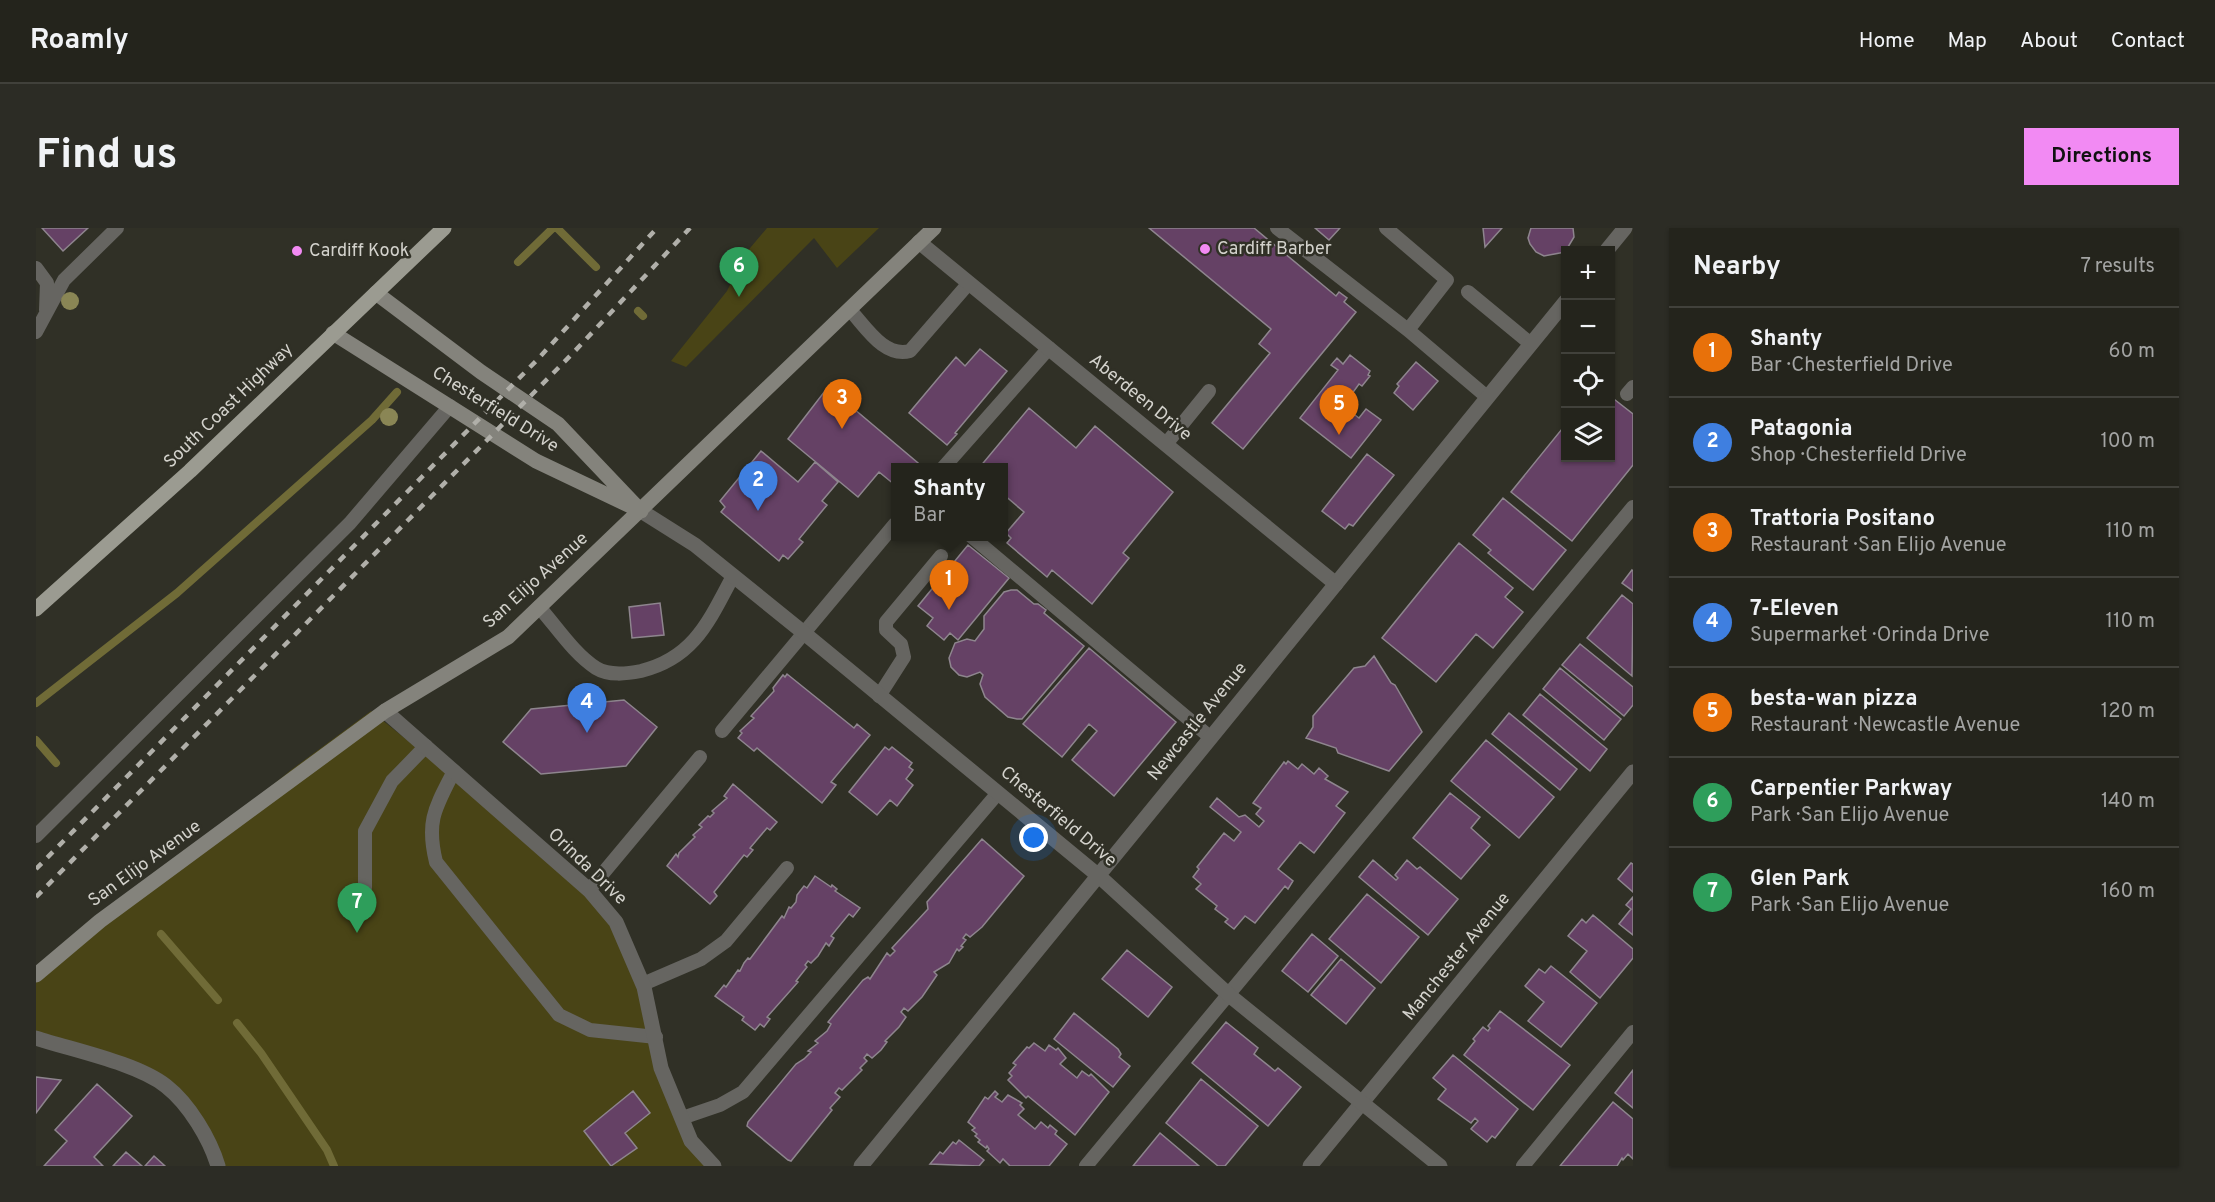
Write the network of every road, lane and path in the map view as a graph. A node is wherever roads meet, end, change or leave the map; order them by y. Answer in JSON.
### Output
{"nodes":[{"id":1,"x":117,"y":228,"type":"edge"},
{"id":2,"x":444,"y":228,"type":"edge"},
{"id":3,"x":934,"y":228,"type":"edge"},
{"id":4,"x":1277,"y":228,"type":"edge"},
{"id":5,"x":1386,"y":228,"type":"edge"},
{"id":6,"x":1625,"y":228,"type":"edge"},
{"id":7,"x":919,"y":242,"type":"junction"},
{"id":8,"x":1610,"y":246,"type":"edge"},
{"id":9,"x":36,"y":268,"type":"edge"},
{"id":10,"x":969,"y":283,"type":"junction"},
{"id":11,"x":1468,"y":292,"type":"dead end"},
{"id":12,"x":376,"y":293,"type":"junction"},
{"id":13,"x":1561,"y":307,"type":"edge"},
{"id":14,"x":850,"y":310,"type":"junction"},
{"id":15,"x":46,"y":313,"type":"junction"},
{"id":16,"x":1408,"y":330,"type":"junction"},
{"id":17,"x":36,"y":332,"type":"edge"},
{"id":18,"x":333,"y":333,"type":"junction"},
{"id":19,"x":1531,"y":344,"type":"junction"},
{"id":20,"x":1049,"y":348,"type":"junction"},
{"id":21,"x":1209,"y":391,"type":"dead end"},
{"id":22,"x":1487,"y":397,"type":"junction"},
{"id":23,"x":450,"y":406,"type":"junction"},
{"id":24,"x":1166,"y":444,"type":"junction"},
{"id":25,"x":947,"y":463,"type":"edge"},
{"id":26,"x":1633,"y":507,"type":"edge"},
{"id":27,"x":641,"y":511,"type":"junction"},
{"id":28,"x":891,"y":529,"type":"edge"},
{"id":29,"x":976,"y":541,"type":"edge"},
{"id":30,"x":941,"y":556,"type":"dead end"},
{"id":31,"x":733,"y":576,"type":"junction"},
{"id":32,"x":1336,"y":584,"type":"junction"},
{"id":33,"x":539,"y":607,"type":"junction"},
{"id":34,"x":36,"y":609,"type":"edge"},
{"id":35,"x":804,"y":633,"type":"junction"},
{"id":36,"x":879,"y":696,"type":"junction"},
{"id":37,"x":385,"y":711,"type":"junction"},
{"id":38,"x":722,"y":731,"type":"dead end"},
{"id":39,"x":1210,"y":737,"type":"junction"},
{"id":40,"x":426,"y":746,"type":"junction"},
{"id":41,"x":700,"y":757,"type":"dead end"},
{"id":42,"x":454,"y":771,"type":"junction"},
{"id":43,"x":1633,"y":772,"type":"edge"},
{"id":44,"x":998,"y":793,"type":"junction"},
{"id":45,"x":36,"y":836,"type":"edge"},
{"id":46,"x":787,"y":868,"type":"dead end"},
{"id":47,"x":1100,"y":877,"type":"junction"},
{"id":48,"x":589,"y":890,"type":"junction"},
{"id":49,"x":352,"y":898,"type":"dead end"},
{"id":50,"x":36,"y":975,"type":"edge"},
{"id":51,"x":643,"y":984,"type":"junction"},
{"id":52,"x":1228,"y":995,"type":"junction"},
{"id":53,"x":1633,"y":1032,"type":"edge"},
{"id":54,"x":656,"y":1037,"type":"junction"},
{"id":55,"x":36,"y":1038,"type":"edge"},
{"id":56,"x":1363,"y":1103,"type":"junction"},
{"id":57,"x":682,"y":1118,"type":"junction"},
{"id":58,"x":218,"y":1166,"type":"edge"},
{"id":59,"x":714,"y":1166,"type":"edge"},
{"id":60,"x":861,"y":1166,"type":"edge"},
{"id":61,"x":1086,"y":1166,"type":"edge"},
{"id":62,"x":1310,"y":1166,"type":"edge"},
{"id":63,"x":1440,"y":1166,"type":"edge"},
{"id":64,"x":1523,"y":1166,"type":"edge"}],
"edges":[{"from":1,"to":15,"type":"lane"},
{"from":2,"to":12,"type":"main road","name":"South Coast Highway"},
{"from":3,"to":7,"type":"main road","name":"San Elijo Avenue"},
{"from":4,"to":16,"type":"lane"},
{"from":5,"to":16,"type":"lane"},
{"from":6,"to":8,"type":"street"},
{"from":7,"to":10,"type":"street","name":"Aberdeen Drive"},
{"from":7,"to":14,"type":"main road","name":"San Elijo Avenue"},
{"from":9,"to":15,"type":"lane"},
{"from":10,"to":14,"type":"lane"},
{"from":10,"to":20,"type":"street","name":"Aberdeen Drive"},
{"from":11,"to":19,"type":"lane"},
{"from":12,"to":18,"type":"main road","name":"South Coast Highway"},
{"from":12,"to":27,"type":"main road","name":"Chesterfield Drive"},
{"from":13,"to":19,"type":"street","name":"Newcastle Avenue"},
{"from":14,"to":27,"type":"main road","name":"San Elijo Avenue"},
{"from":15,"to":17,"type":"lane"},
{"from":16,"to":22,"type":"lane"},
{"from":18,"to":23,"type":"main road","name":"Chesterfield Drive"},
{"from":18,"to":34,"type":"main road","name":"South Coast Highway"},
{"from":19,"to":22,"type":"street","name":"Newcastle Avenue"},
{"from":20,"to":24,"type":"street","name":"Aberdeen Drive"},
{"from":20,"to":25,"type":"lane"},
{"from":21,"to":24,"type":"lane"},
{"from":22,"to":32,"type":"street","name":"Newcastle Avenue"},
{"from":23,"to":27,"type":"main road","name":"Chesterfield Drive"},
{"from":23,"to":45,"type":"lane"},
{"from":24,"to":32,"type":"street","name":"Aberdeen Drive"},
{"from":26,"to":52,"type":"lane"},
{"from":27,"to":31,"type":"street","name":"Chesterfield Drive"},
{"from":27,"to":33,"type":"main road","name":"San Elijo Avenue"},
{"from":28,"to":35,"type":"lane"},
{"from":29,"to":39,"type":"lane"},
{"from":30,"to":36,"type":"lane"},
{"from":31,"to":33,"type":"lane"},
{"from":31,"to":35,"type":"street","name":"Chesterfield Drive"},
{"from":32,"to":39,"type":"street","name":"Newcastle Avenue"},
{"from":33,"to":37,"type":"main road","name":"San Elijo Avenue"},
{"from":35,"to":36,"type":"street","name":"Chesterfield Drive"},
{"from":35,"to":38,"type":"lane"},
{"from":36,"to":44,"type":"street","name":"Chesterfield Drive"},
{"from":37,"to":40,"type":"street","name":"Orinda Drive"},
{"from":37,"to":50,"type":"main road","name":"San Elijo Avenue"},
{"from":39,"to":47,"type":"street","name":"Newcastle Avenue"},
{"from":40,"to":42,"type":"street","name":"Orinda Drive"},
{"from":40,"to":49,"type":"lane"},
{"from":41,"to":48,"type":"lane"},
{"from":42,"to":48,"type":"street","name":"Orinda Drive"},
{"from":42,"to":54,"type":"lane"},
{"from":43,"to":56,"type":"street","name":"Manchester Avenue"},
{"from":44,"to":47,"type":"street","name":"Chesterfield Drive"},
{"from":44,"to":57,"type":"lane"},
{"from":46,"to":51,"type":"lane"},
{"from":47,"to":52,"type":"street","name":"Chesterfield Drive"},
{"from":47,"to":60,"type":"street","name":"Newcastle Avenue"},
{"from":48,"to":51,"type":"street","name":"Orinda Drive"},
{"from":51,"to":54,"type":"street","name":"Orinda Drive"},
{"from":52,"to":56,"type":"street","name":"Chesterfield Drive"},
{"from":52,"to":61,"type":"lane"},
{"from":53,"to":64,"type":"lane"},
{"from":54,"to":57,"type":"street","name":"Orinda Drive"},
{"from":55,"to":58,"type":"street"},
{"from":56,"to":62,"type":"street","name":"Manchester Avenue"},
{"from":56,"to":63,"type":"street","name":"Chesterfield Drive"},
{"from":57,"to":59,"type":"street","name":"Orinda Drive"}]}
